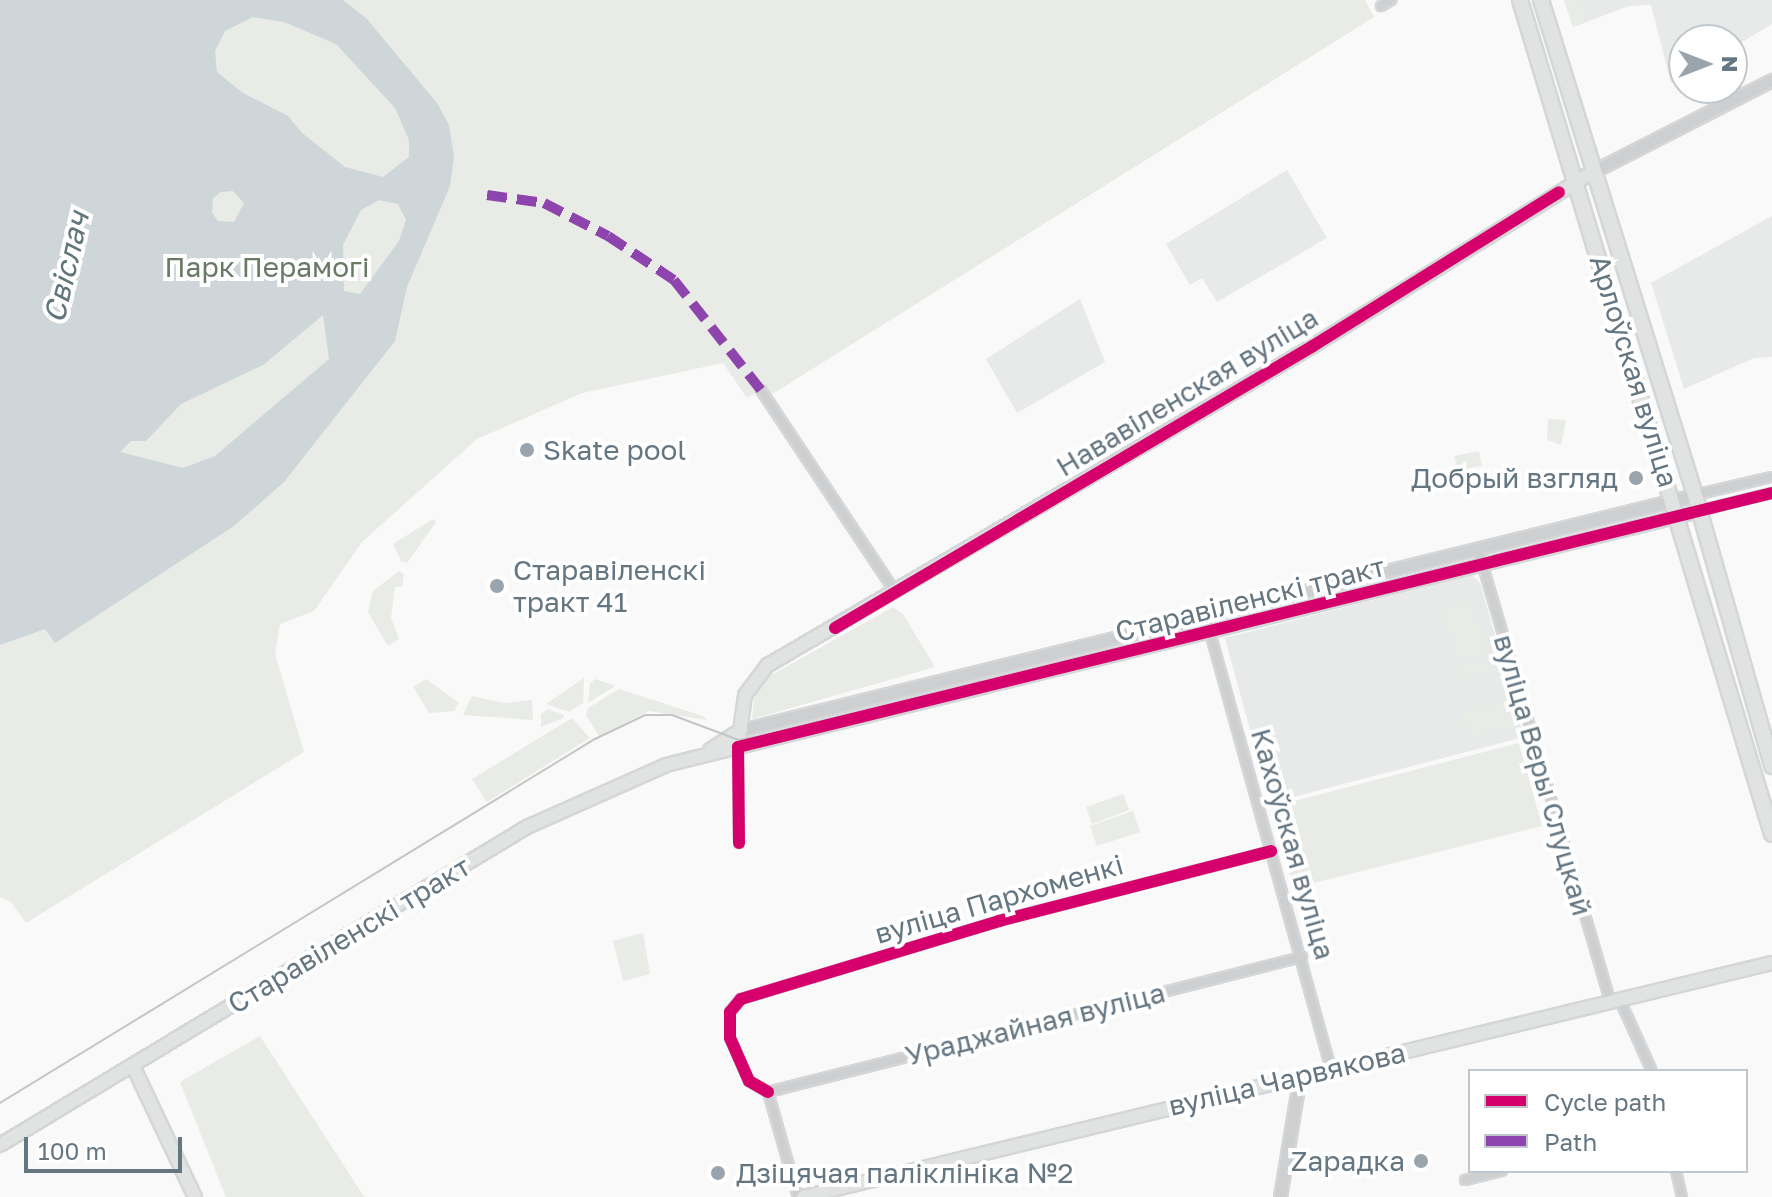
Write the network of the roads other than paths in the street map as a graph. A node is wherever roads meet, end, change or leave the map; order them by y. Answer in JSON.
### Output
{"nodes":[{"id":1,"x":1391,"y":0,"type":"edge"},
{"id":2,"x":1520,"y":0,"type":"edge"},
{"id":3,"x":1541,"y":0,"type":"edge"},
{"id":4,"x":1381,"y":6,"type":"dead end"},
{"id":5,"x":1772,"y":80,"type":"edge"},
{"id":6,"x":1594,"y":171,"type":"junction"},
{"id":7,"x":1577,"y":181,"type":"junction"},
{"id":8,"x":761,"y":390,"type":"dead end"},
{"id":9,"x":1671,"y":421,"type":"junction"},
{"id":10,"x":1651,"y":426,"type":"junction"},
{"id":11,"x":1772,"y":477,"type":"edge"},
{"id":12,"x":1772,"y":493,"type":"edge"},
{"id":13,"x":1695,"y":495,"type":"junction"},
{"id":14,"x":1674,"y":499,"type":"junction"},
{"id":15,"x":1699,"y":511,"type":"junction"},
{"id":16,"x":1679,"y":516,"type":"junction"},
{"id":17,"x":1478,"y":549,"type":"junction"},
{"id":18,"x":1482,"y":565,"type":"junction"},
{"id":19,"x":896,"y":593,"type":"junction"},
{"id":20,"x":1206,"y":618,"type":"junction"},
{"id":21,"x":1208,"y":634,"type":"junction"},
{"id":22,"x":741,"y":730,"type":"junction"},
{"id":23,"x":738,"y":747,"type":"junction"},
{"id":24,"x":710,"y":750,"type":"junction"},
{"id":25,"x":1772,"y":766,"type":"edge"},
{"id":26,"x":1772,"y":834,"type":"edge"},
{"id":27,"x":739,"y":843,"type":"dead end"},
{"id":28,"x":1271,"y":851,"type":"junction"},
{"id":29,"x":1302,"y":957,"type":"junction"},
{"id":30,"x":1772,"y":963,"type":"edge"},
{"id":31,"x":1614,"y":999,"type":"junction"},
{"id":32,"x":133,"y":1066,"type":"junction"},
{"id":33,"x":1331,"y":1068,"type":"junction"},
{"id":34,"x":1651,"y":1069,"type":"edge"},
{"id":35,"x":1300,"y":1075,"type":"junction"},
{"id":36,"x":768,"y":1092,"type":"junction"},
{"id":37,"x":0,"y":1145,"type":"edge"},
{"id":38,"x":1494,"y":1173,"type":"edge"},
{"id":39,"x":1676,"y":1173,"type":"edge"},
{"id":40,"x":1465,"y":1180,"type":"dead end"},
{"id":41,"x":195,"y":1197,"type":"edge"},
{"id":42,"x":801,"y":1197,"type":"edge"},
{"id":43,"x":1280,"y":1197,"type":"edge"},
{"id":44,"x":1682,"y":1197,"type":"edge"}],
"edges":[{"from":1,"to":4,"type":"street"},
{"from":2,"to":7,"type":"main road","name":"Арлоўская вуліца"},
{"from":3,"to":6,"type":"main road","name":"Арлоўская вуліца"},
{"from":5,"to":6,"type":"street","name":"Нававіленская вуліца"},
{"from":6,"to":7,"type":"main road","name":"Нававіленская вуліца"},
{"from":6,"to":9,"type":"main road","name":"Арлоўская вуліца"},
{"from":7,"to":10,"type":"main road","name":"Арлоўская вуліца"},
{"from":7,"to":19,"type":"main road","name":"Нававіленская вуліца"},
{"from":8,"to":19,"type":"street"},
{"from":9,"to":10,"type":"main road"},
{"from":9,"to":13,"type":"main road","name":"Арлоўская вуліца"},
{"from":10,"to":14,"type":"main road","name":"Арлоўская вуліца"},
{"from":11,"to":13,"type":"street","name":"Старавіленскі тракт"},
{"from":12,"to":15,"type":"street","name":"Старавіленскі тракт"},
{"from":13,"to":14,"type":"street","name":"Старавіленскі тракт"},
{"from":13,"to":15,"type":"main road","name":"Арлоўская вуліца"},
{"from":14,"to":16,"type":"main road","name":"Арлоўская вуліца"},
{"from":14,"to":17,"type":"street","name":"Старавіленскі тракт"},
{"from":15,"to":16,"type":"street","name":"Старавіленскі тракт"},
{"from":15,"to":25,"type":"main road","name":"Арлоўская вуліца"},
{"from":16,"to":18,"type":"street","name":"Старавіленскі тракт"},
{"from":16,"to":26,"type":"main road","name":"Арлоўская вуліца"},
{"from":17,"to":18,"type":"street","name":"вуліца Веры Слуцкай"},
{"from":17,"to":20,"type":"street","name":"Старавіленскі тракт"},
{"from":18,"to":21,"type":"street","name":"Старавіленскі тракт"},
{"from":18,"to":31,"type":"street","name":"вуліца Веры Слуцкай"},
{"from":19,"to":22,"type":"main road","name":"Нававіленская вуліца"},
{"from":20,"to":21,"type":"street","name":"Кахоўская вуліца"},
{"from":20,"to":22,"type":"street","name":"Старавіленскі тракт"},
{"from":21,"to":23,"type":"street","name":"Старавіленскі тракт"},
{"from":21,"to":28,"type":"street","name":"Кахоўская вуліца"},
{"from":22,"to":23,"type":"main road","name":"Нававіленская вуліца"},
{"from":22,"to":24,"type":"main road","name":"Старавіленскі тракт"},
{"from":23,"to":24,"type":"main road","name":"Старавіленскі тракт"},
{"from":23,"to":27,"type":"street"},
{"from":24,"to":32,"type":"main road","name":"Старавіленскі тракт"},
{"from":28,"to":29,"type":"street","name":"Кахоўская вуліца"},
{"from":28,"to":36,"type":"street","name":"вуліца Пархоменкі"},
{"from":29,"to":33,"type":"street","name":"Кахоўская вуліца"},
{"from":29,"to":36,"type":"street","name":"Ураджайная вуліца"},
{"from":30,"to":31,"type":"main road","name":"вуліца Чарвякова"},
{"from":31,"to":33,"type":"main road","name":"вуліца Чарвякова"},
{"from":31,"to":34,"type":"street","name":"вуліца Веры Слуцкай"},
{"from":32,"to":37,"type":"main road","name":"Старавіленскі тракт"},
{"from":32,"to":41,"type":"main road"},
{"from":33,"to":35,"type":"main road","name":"вуліца Чарвякова"},
{"from":35,"to":42,"type":"main road","name":"вуліца Чарвякова"},
{"from":35,"to":43,"type":"street"},
{"from":36,"to":42,"type":"street"},
{"from":38,"to":40,"type":"street"},
{"from":39,"to":44,"type":"street"}]}
